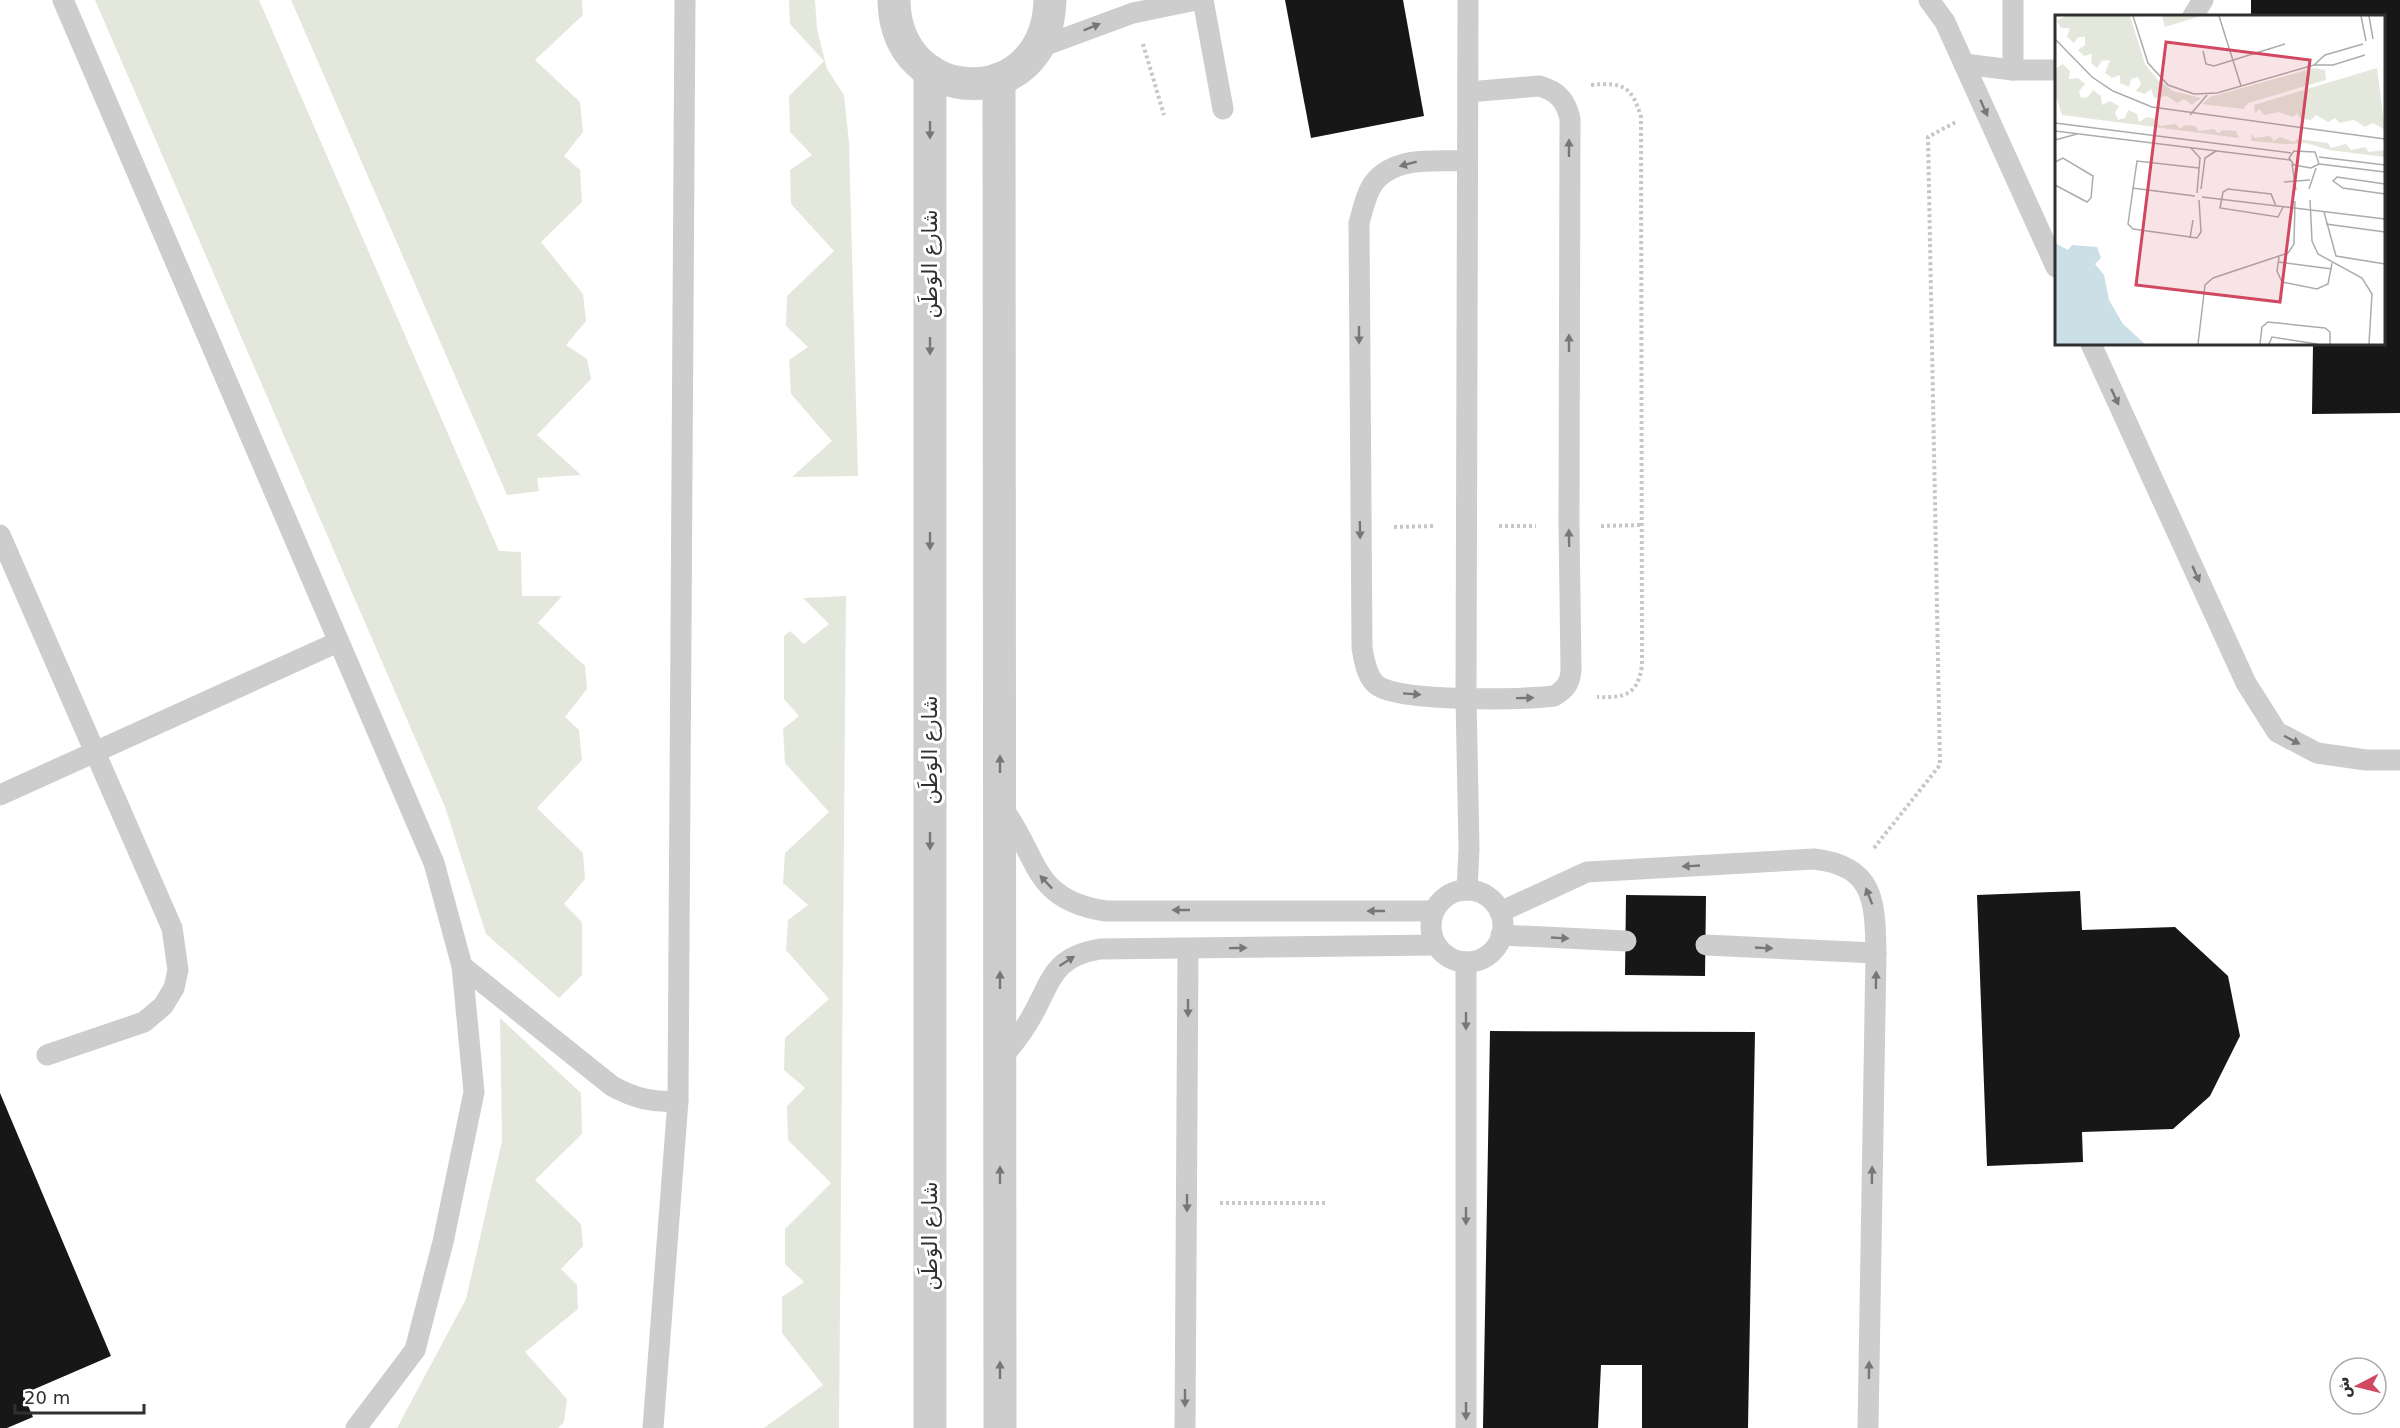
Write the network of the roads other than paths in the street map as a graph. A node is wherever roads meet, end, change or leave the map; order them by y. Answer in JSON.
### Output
{"nodes":[{"id":1,"x":63,"y":0,"type":"edge"},
{"id":2,"x":685,"y":0,"type":"edge"},
{"id":3,"x":894,"y":0,"type":"edge"},
{"id":4,"x":1050,"y":0,"type":"edge"},
{"id":5,"x":1196,"y":0,"type":"edge"},
{"id":6,"x":1203,"y":0,"type":"edge"},
{"id":7,"x":1468,"y":0,"type":"edge"},
{"id":8,"x":1929,"y":0,"type":"edge"},
{"id":9,"x":2013,"y":0,"type":"edge"},
{"id":10,"x":2203,"y":0,"type":"edge"},
{"id":11,"x":2194,"y":15,"type":"edge"},
{"id":12,"x":1038,"y":48,"type":"junction"},
{"id":13,"x":1964,"y":64,"type":"junction"},
{"id":14,"x":2013,"y":70,"type":"junction"},
{"id":15,"x":2055,"y":70,"type":"edge"},
{"id":16,"x":930,"y":71,"type":"junction"},
{"id":17,"x":999,"y":80,"type":"junction"},
{"id":18,"x":1468,"y":92,"type":"junction"},
{"id":19,"x":1223,"y":109,"type":"dead end"},
{"id":20,"x":1466,"y":160,"type":"junction"},
{"id":21,"x":2055,"y":265,"type":"edge"},
{"id":22,"x":2091,"y":345,"type":"edge"},
{"id":23,"x":0,"y":535,"type":"edge"},
{"id":24,"x":338,"y":642,"type":"junction"},
{"id":25,"x":1466,"y":698,"type":"junction"},
{"id":26,"x":95,"y":752,"type":"junction"},
{"id":27,"x":2400,"y":760,"type":"edge"},
{"id":28,"x":0,"y":795,"type":"edge"},
{"id":29,"x":1000,"y":805,"type":"junction"},
{"id":30,"x":1467,"y":890,"type":"junction"},
{"id":31,"x":1434,"y":911,"type":"junction"},
{"id":32,"x":1500,"y":912,"type":"junction"},
{"id":33,"x":1501,"y":935,"type":"junction"},
{"id":34,"x":1626,"y":941,"type":"dead end"},
{"id":35,"x":1436,"y":945,"type":"junction"},
{"id":36,"x":1706,"y":945,"type":"dead end"},
{"id":37,"x":1188,"y":949,"type":"junction"},
{"id":38,"x":1876,"y":953,"type":"junction"},
{"id":39,"x":1466,"y":962,"type":"junction"},
{"id":40,"x":462,"y":966,"type":"junction"},
{"id":41,"x":47,"y":1055,"type":"dead end"},
{"id":42,"x":1000,"y":1060,"type":"junction"},
{"id":43,"x":678,"y":1101,"type":"junction"},
{"id":44,"x":356,"y":1428,"type":"edge"},
{"id":45,"x":653,"y":1428,"type":"edge"},
{"id":46,"x":930,"y":1428,"type":"edge"},
{"id":47,"x":1000,"y":1428,"type":"edge"},
{"id":48,"x":1185,"y":1428,"type":"edge"},
{"id":49,"x":1466,"y":1428,"type":"edge"},
{"id":50,"x":1868,"y":1428,"type":"edge"}],
"edges":[{"from":1,"to":24,"type":"lane"},
{"from":2,"to":43,"type":"lane"},
{"from":3,"to":16,"type":"street"},
{"from":4,"to":12,"type":"street"},
{"from":12,"to":5,"type":"lane","one_way":true},
{"from":6,"to":19,"type":"lane"},
{"from":7,"to":18,"type":"lane"},
{"from":8,"to":13,"type":"lane"},
{"from":9,"to":14,"type":"lane"},
{"from":10,"to":11,"type":"lane"},
{"from":12,"to":17,"type":"street"},
{"from":13,"to":14,"type":"lane"},
{"from":13,"to":21,"type":"lane","one_way":true},
{"from":14,"to":15,"type":"lane"},
{"from":16,"to":17,"type":"street"},
{"from":16,"to":46,"type":"street","name":"شارع الوَطَن","one_way":true},
{"from":29,"to":17,"type":"street","one_way":true},
{"from":18,"to":20,"type":"lane"},
{"from":25,"to":18,"type":"lane","one_way":true},
{"from":20,"to":25,"type":"lane"},
{"from":20,"to":25,"type":"lane","one_way":true},
{"from":22,"to":27,"type":"lane","one_way":true},
{"from":23,"to":26,"type":"lane"},
{"from":24,"to":26,"type":"lane"},
{"from":24,"to":40,"type":"lane"},
{"from":25,"to":30,"type":"lane"},
{"from":26,"to":28,"type":"lane"},
{"from":26,"to":41,"type":"lane"},
{"from":31,"to":29,"type":"lane","one_way":true},
{"from":42,"to":29,"type":"street","one_way":true},
{"from":30,"to":31,"type":"lane"},
{"from":30,"to":32,"type":"lane"},
{"from":31,"to":35,"type":"lane"},
{"from":32,"to":33,"type":"lane"},
{"from":38,"to":32,"type":"lane","one_way":true},
{"from":33,"to":34,"type":"lane","one_way":true},
{"from":33,"to":39,"type":"lane"},
{"from":37,"to":35,"type":"lane","one_way":true},
{"from":35,"to":39,"type":"lane"},
{"from":36,"to":38,"type":"lane","one_way":true},
{"from":42,"to":37,"type":"lane","one_way":true},
{"from":37,"to":48,"type":"lane","one_way":true},
{"from":50,"to":38,"type":"lane","one_way":true},
{"from":39,"to":49,"type":"lane","one_way":true},
{"from":40,"to":43,"type":"lane"},
{"from":40,"to":44,"type":"lane"},
{"from":47,"to":42,"type":"street","one_way":true},
{"from":43,"to":45,"type":"lane"}]}
